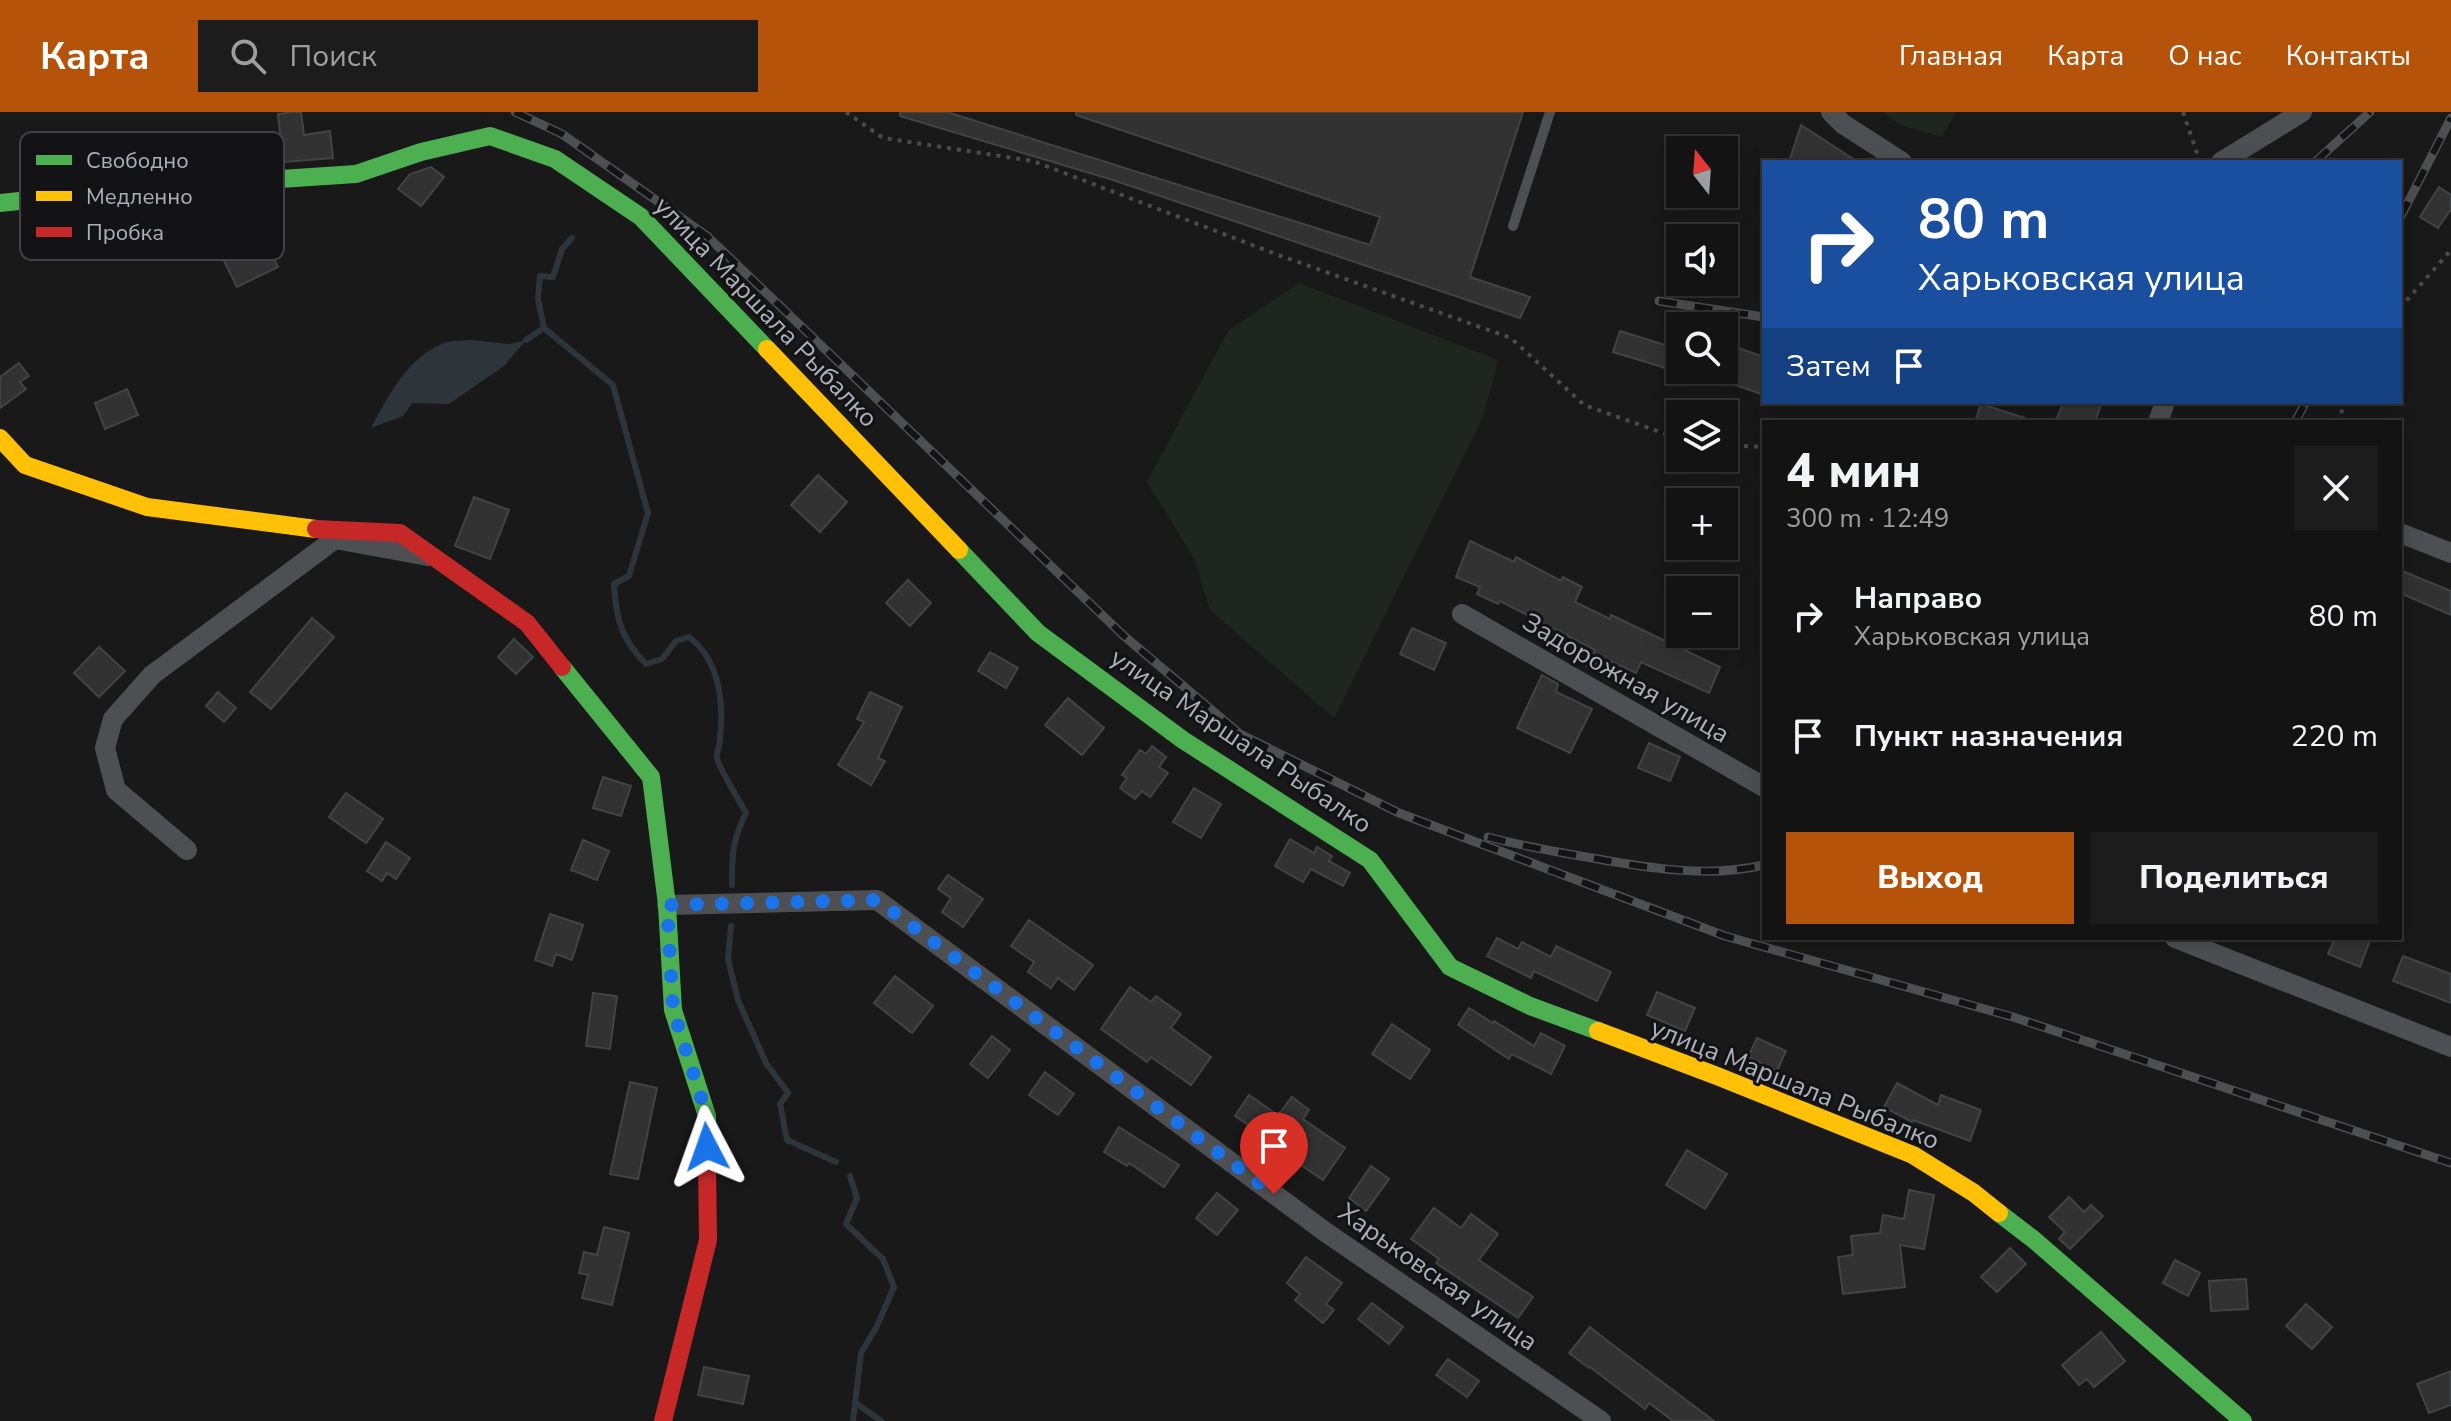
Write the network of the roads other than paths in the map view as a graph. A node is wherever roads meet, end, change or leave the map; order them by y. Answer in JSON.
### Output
{"nodes":[{"id":1,"x":1550,"y":112,"type":"edge"},
{"id":2,"x":1831,"y":112,"type":"edge"},
{"id":3,"x":2302,"y":112,"type":"edge"},
{"id":4,"x":1899,"y":160,"type":"edge"},
{"id":5,"x":2224,"y":160,"type":"edge"},
{"id":6,"x":284,"y":179,"type":"edge"},
{"id":7,"x":20,"y":201,"type":"edge"},
{"id":8,"x":0,"y":203,"type":"edge"},
{"id":9,"x":1513,"y":226,"type":"dead end"},
{"id":10,"x":0,"y":438,"type":"edge"},
{"id":11,"x":2402,"y":534,"type":"edge"},
{"id":12,"x":2451,"y":553,"type":"edge"},
{"id":13,"x":436,"y":557,"type":"junction"},
{"id":14,"x":1462,"y":614,"type":"dead end"},
{"id":15,"x":1762,"y":786,"type":"edge"},
{"id":16,"x":187,"y":850,"type":"dead end"},
{"id":17,"x":667,"y":905,"type":"junction"},
{"id":18,"x":2180,"y":940,"type":"edge"},
{"id":19,"x":2451,"y":1047,"type":"edge"},
{"id":20,"x":2239,"y":1417,"type":"edge"},
{"id":21,"x":663,"y":1421,"type":"edge"},
{"id":22,"x":1601,"y":1421,"type":"edge"},
{"id":23,"x":2214,"y":1421,"type":"edge"}],
"edges":[{"from":1,"to":9,"type":"lane"},
{"from":2,"to":4,"type":"street"},
{"from":3,"to":5,"type":"street"},
{"from":6,"to":20,"type":"street","name":"улица Маршала Рыбалко"},
{"from":7,"to":8,"type":"street","name":"улица Маршала Рыбалко"},
{"from":10,"to":13,"type":"street"},
{"from":11,"to":12,"type":"street"},
{"from":13,"to":16,"type":"street"},
{"from":13,"to":17,"type":"street"},
{"from":14,"to":15,"type":"street","name":"Задорожная улица"},
{"from":17,"to":21,"type":"street"},
{"from":17,"to":22,"type":"street","name":"Харьковская улица"},
{"from":18,"to":19,"type":"street"},
{"from":20,"to":23,"type":"street"}]}
